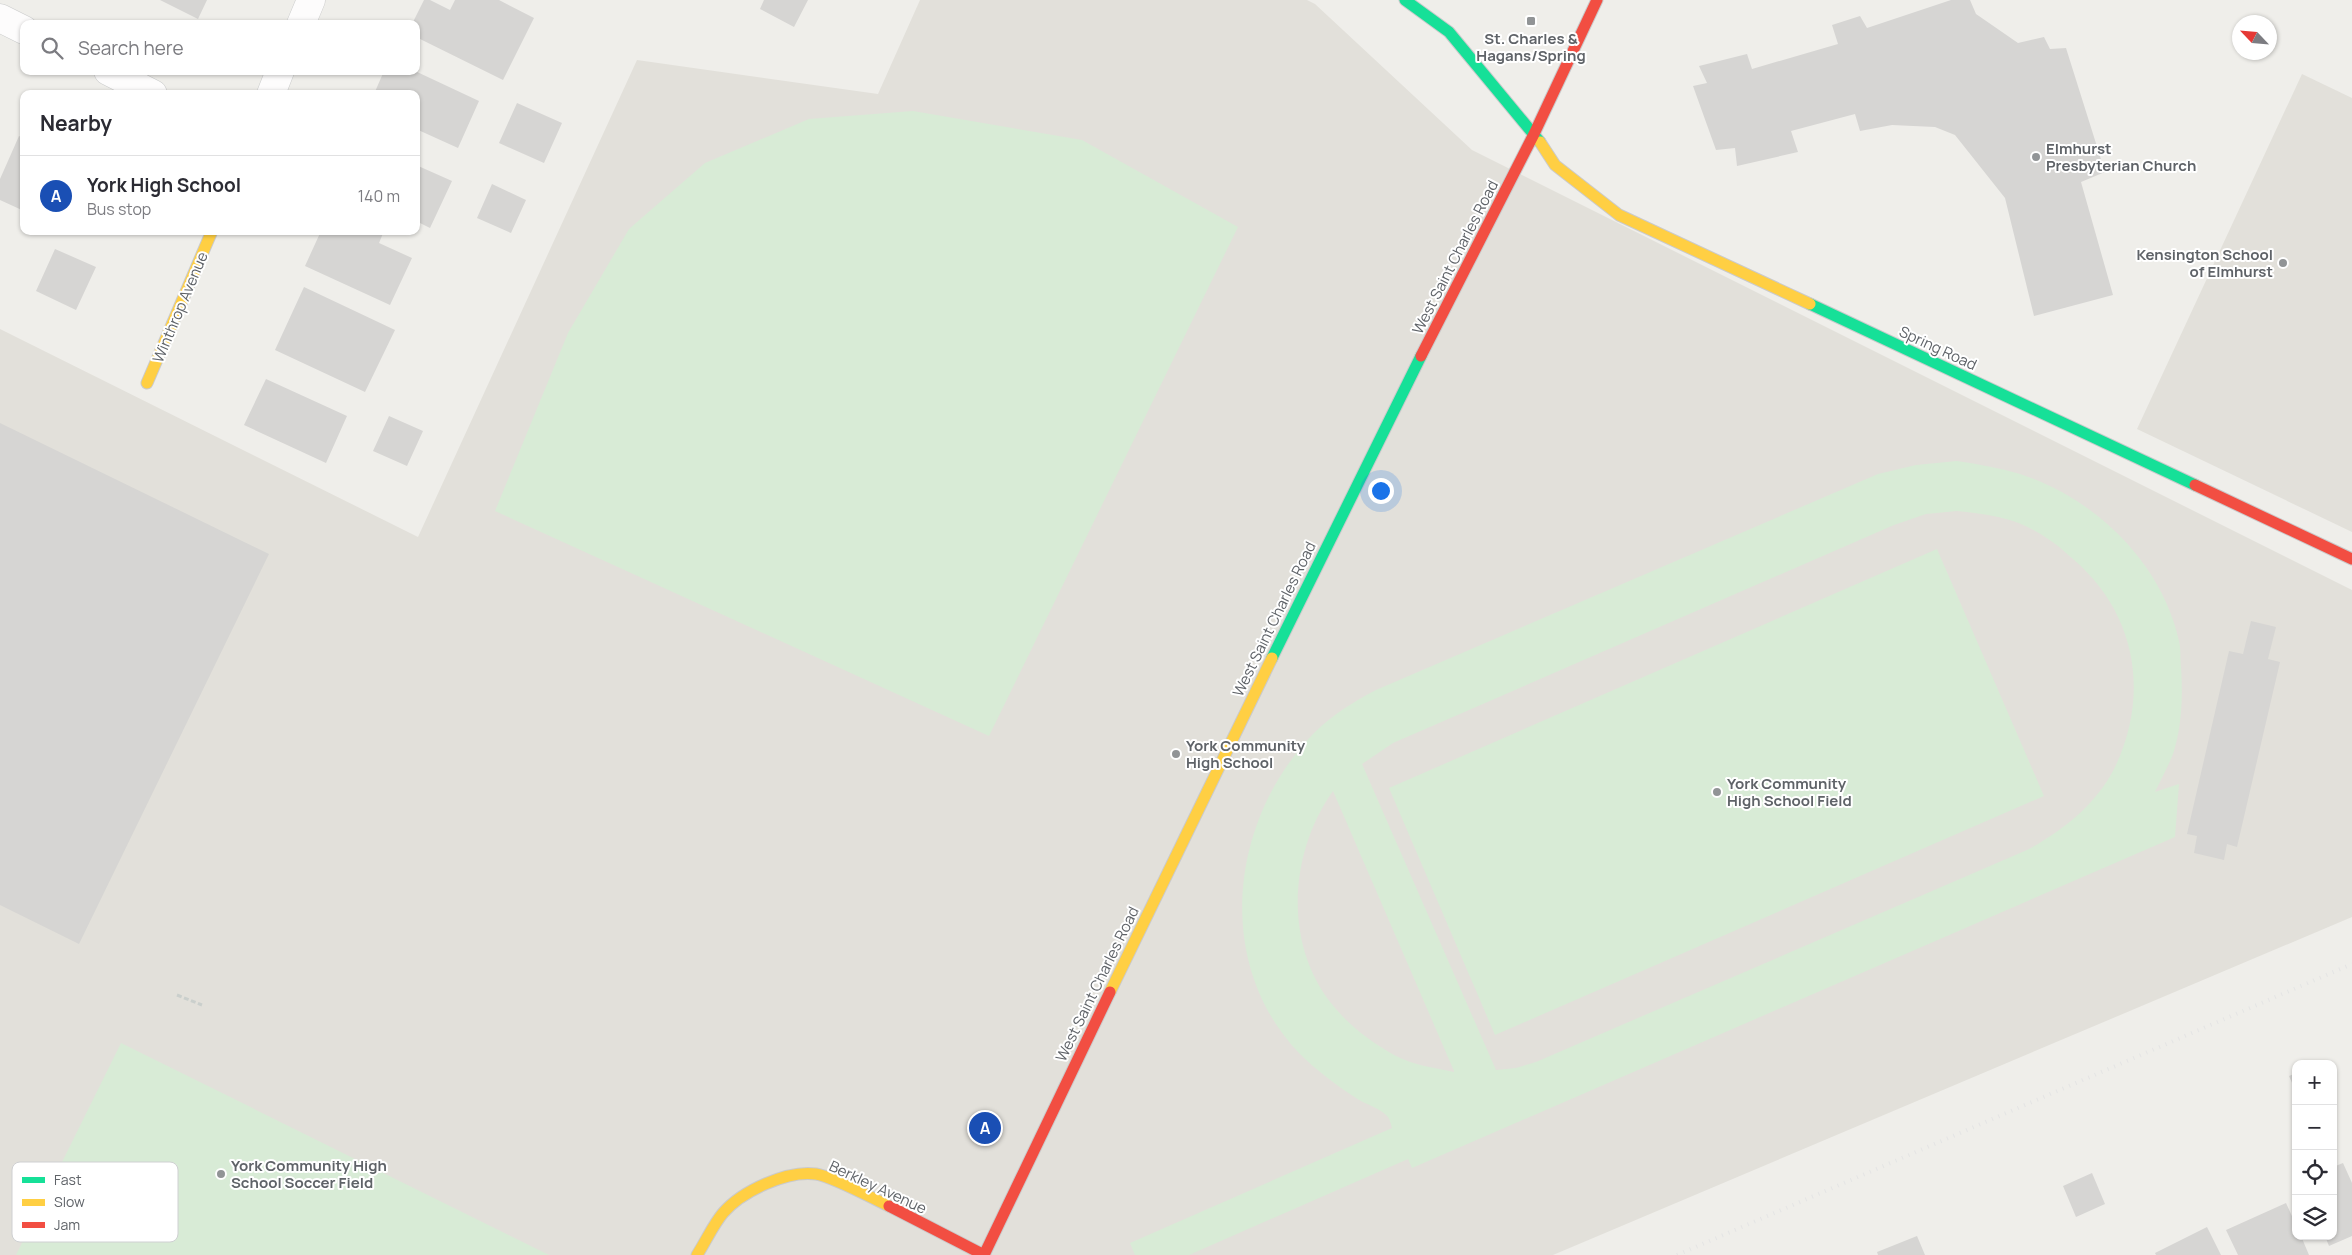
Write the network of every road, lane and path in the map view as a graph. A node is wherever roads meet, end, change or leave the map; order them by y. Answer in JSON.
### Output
{"nodes":[{"id":1,"x":311,"y":0,"type":"edge"},
{"id":2,"x":1405,"y":0,"type":"edge"},
{"id":3,"x":1597,"y":0,"type":"edge"},
{"id":4,"x":0,"y":18,"type":"edge"},
{"id":5,"x":303,"y":20,"type":"edge"},
{"id":6,"x":20,"y":28,"type":"edge"},
{"id":7,"x":116,"y":75,"type":"edge"},
{"id":8,"x":278,"y":75,"type":"edge"},
{"id":9,"x":145,"y":90,"type":"edge"},
{"id":10,"x":273,"y":90,"type":"edge"},
{"id":11,"x":1534,"y":134,"type":"junction"},
{"id":12,"x":210,"y":235,"type":"edge"},
{"id":13,"x":147,"y":383,"type":"dead end"},
{"id":14,"x":2352,"y":559,"type":"edge"},
{"id":15,"x":177,"y":995,"type":"dead end"},
{"id":16,"x":202,"y":1005,"type":"dead end"},
{"id":17,"x":697,"y":1255,"type":"edge"},
{"id":18,"x":984,"y":1255,"type":"edge"}],
"edges":[{"from":1,"to":5,"type":"street"},
{"from":2,"to":11,"type":"street","name":"Spring Road"},
{"from":3,"to":11,"type":"street","name":"West Saint Charles Road"},
{"from":4,"to":6,"type":"street"},
{"from":7,"to":9,"type":"street"},
{"from":8,"to":10,"type":"street"},
{"from":11,"to":14,"type":"street","name":"Spring Road"},
{"from":11,"to":18,"type":"street","name":"West Saint Charles Road"},
{"from":12,"to":13,"type":"street","name":"Winthrop Avenue"},
{"from":15,"to":16,"type":"path"},
{"from":17,"to":18,"type":"street","name":"Berkley Avenue"}]}
